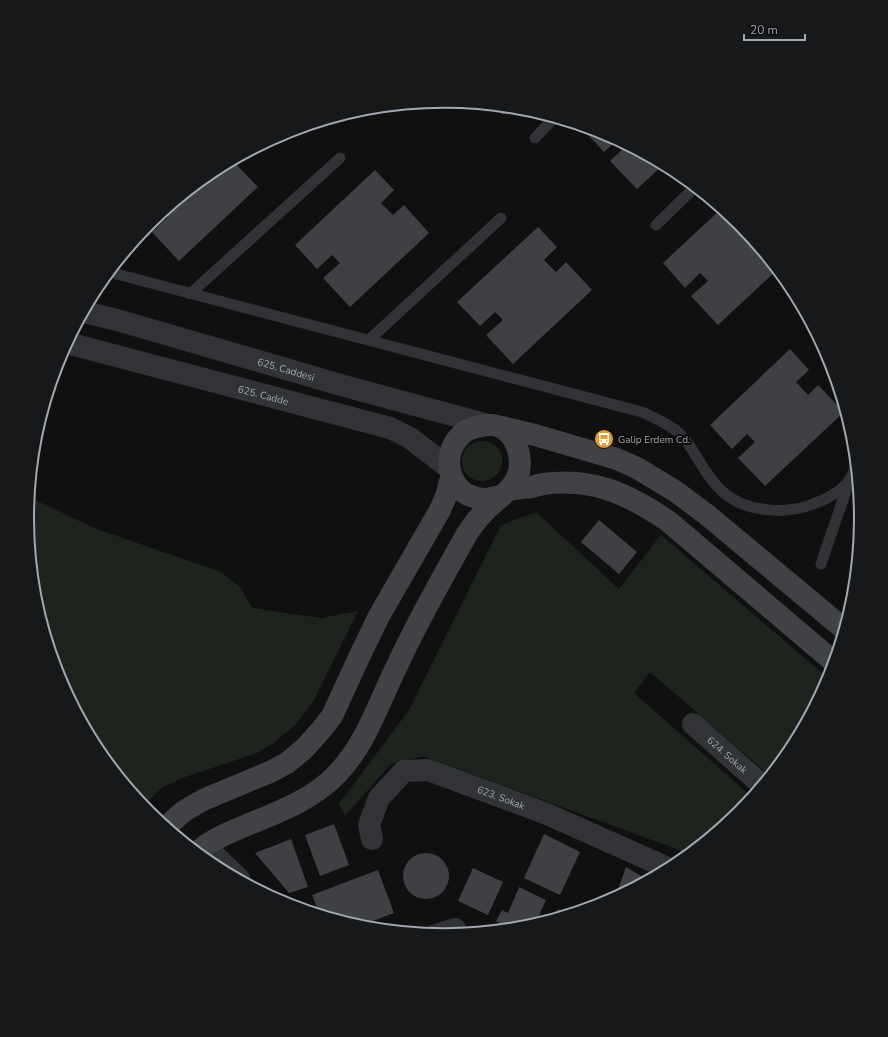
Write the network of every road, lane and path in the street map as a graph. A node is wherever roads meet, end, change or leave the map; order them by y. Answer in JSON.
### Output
{"nodes":[{"id":1,"x":550,"y":122,"type":"edge"},
{"id":2,"x":535,"y":138,"type":"dead end"},
{"id":3,"x":340,"y":158,"type":"dead end"},
{"id":4,"x":691,"y":191,"type":"edge"},
{"id":5,"x":500,"y":218,"type":"dead end"},
{"id":6,"x":656,"y":224,"type":"dead end"},
{"id":7,"x":116,"y":274,"type":"edge"},
{"id":8,"x":190,"y":294,"type":"junction"},
{"id":9,"x":89,"y":313,"type":"edge"},
{"id":10,"x":369,"y":340,"type":"junction"},
{"id":11,"x":73,"y":344,"type":"edge"},
{"id":12,"x":495,"y":426,"type":"junction"},
{"id":13,"x":450,"y":473,"type":"junction"},
{"id":14,"x":851,"y":477,"type":"edge"},
{"id":15,"x":850,"y":480,"type":"junction"},
{"id":16,"x":505,"y":493,"type":"junction"},
{"id":17,"x":821,"y":564,"type":"dead end"},
{"id":18,"x":840,"y":626,"type":"edge"},
{"id":19,"x":829,"y":658,"type":"edge"},
{"id":20,"x":694,"y":724,"type":"dead end"},
{"id":21,"x":758,"y":781,"type":"edge"},
{"id":22,"x":170,"y":823,"type":"edge"},
{"id":23,"x":372,"y":839,"type":"dead end"},
{"id":24,"x":201,"y":849,"type":"edge"},
{"id":25,"x":663,"y":865,"type":"edge"}],
"edges":[{"from":1,"to":2,"type":"lane"},
{"from":3,"to":8,"type":"lane"},
{"from":4,"to":6,"type":"lane"},
{"from":5,"to":10,"type":"lane"},
{"from":7,"to":8,"type":"lane"},
{"from":8,"to":10,"type":"lane"},
{"from":9,"to":12,"type":"street","name":"625. Caddesi"},
{"from":10,"to":15,"type":"lane"},
{"from":11,"to":13,"type":"street","name":"625. Cadde"},
{"from":12,"to":13,"type":"main road"},
{"from":12,"to":16,"type":"main road"},
{"from":12,"to":18,"type":"main road"},
{"from":13,"to":16,"type":"main road"},
{"from":13,"to":22,"type":"main road"},
{"from":14,"to":15,"type":"lane"},
{"from":15,"to":17,"type":"lane"},
{"from":16,"to":19,"type":"main road"},
{"from":16,"to":24,"type":"main road"},
{"from":20,"to":21,"type":"street","name":"624. Sokak"},
{"from":23,"to":25,"type":"street","name":"623. Sokak"}]}
